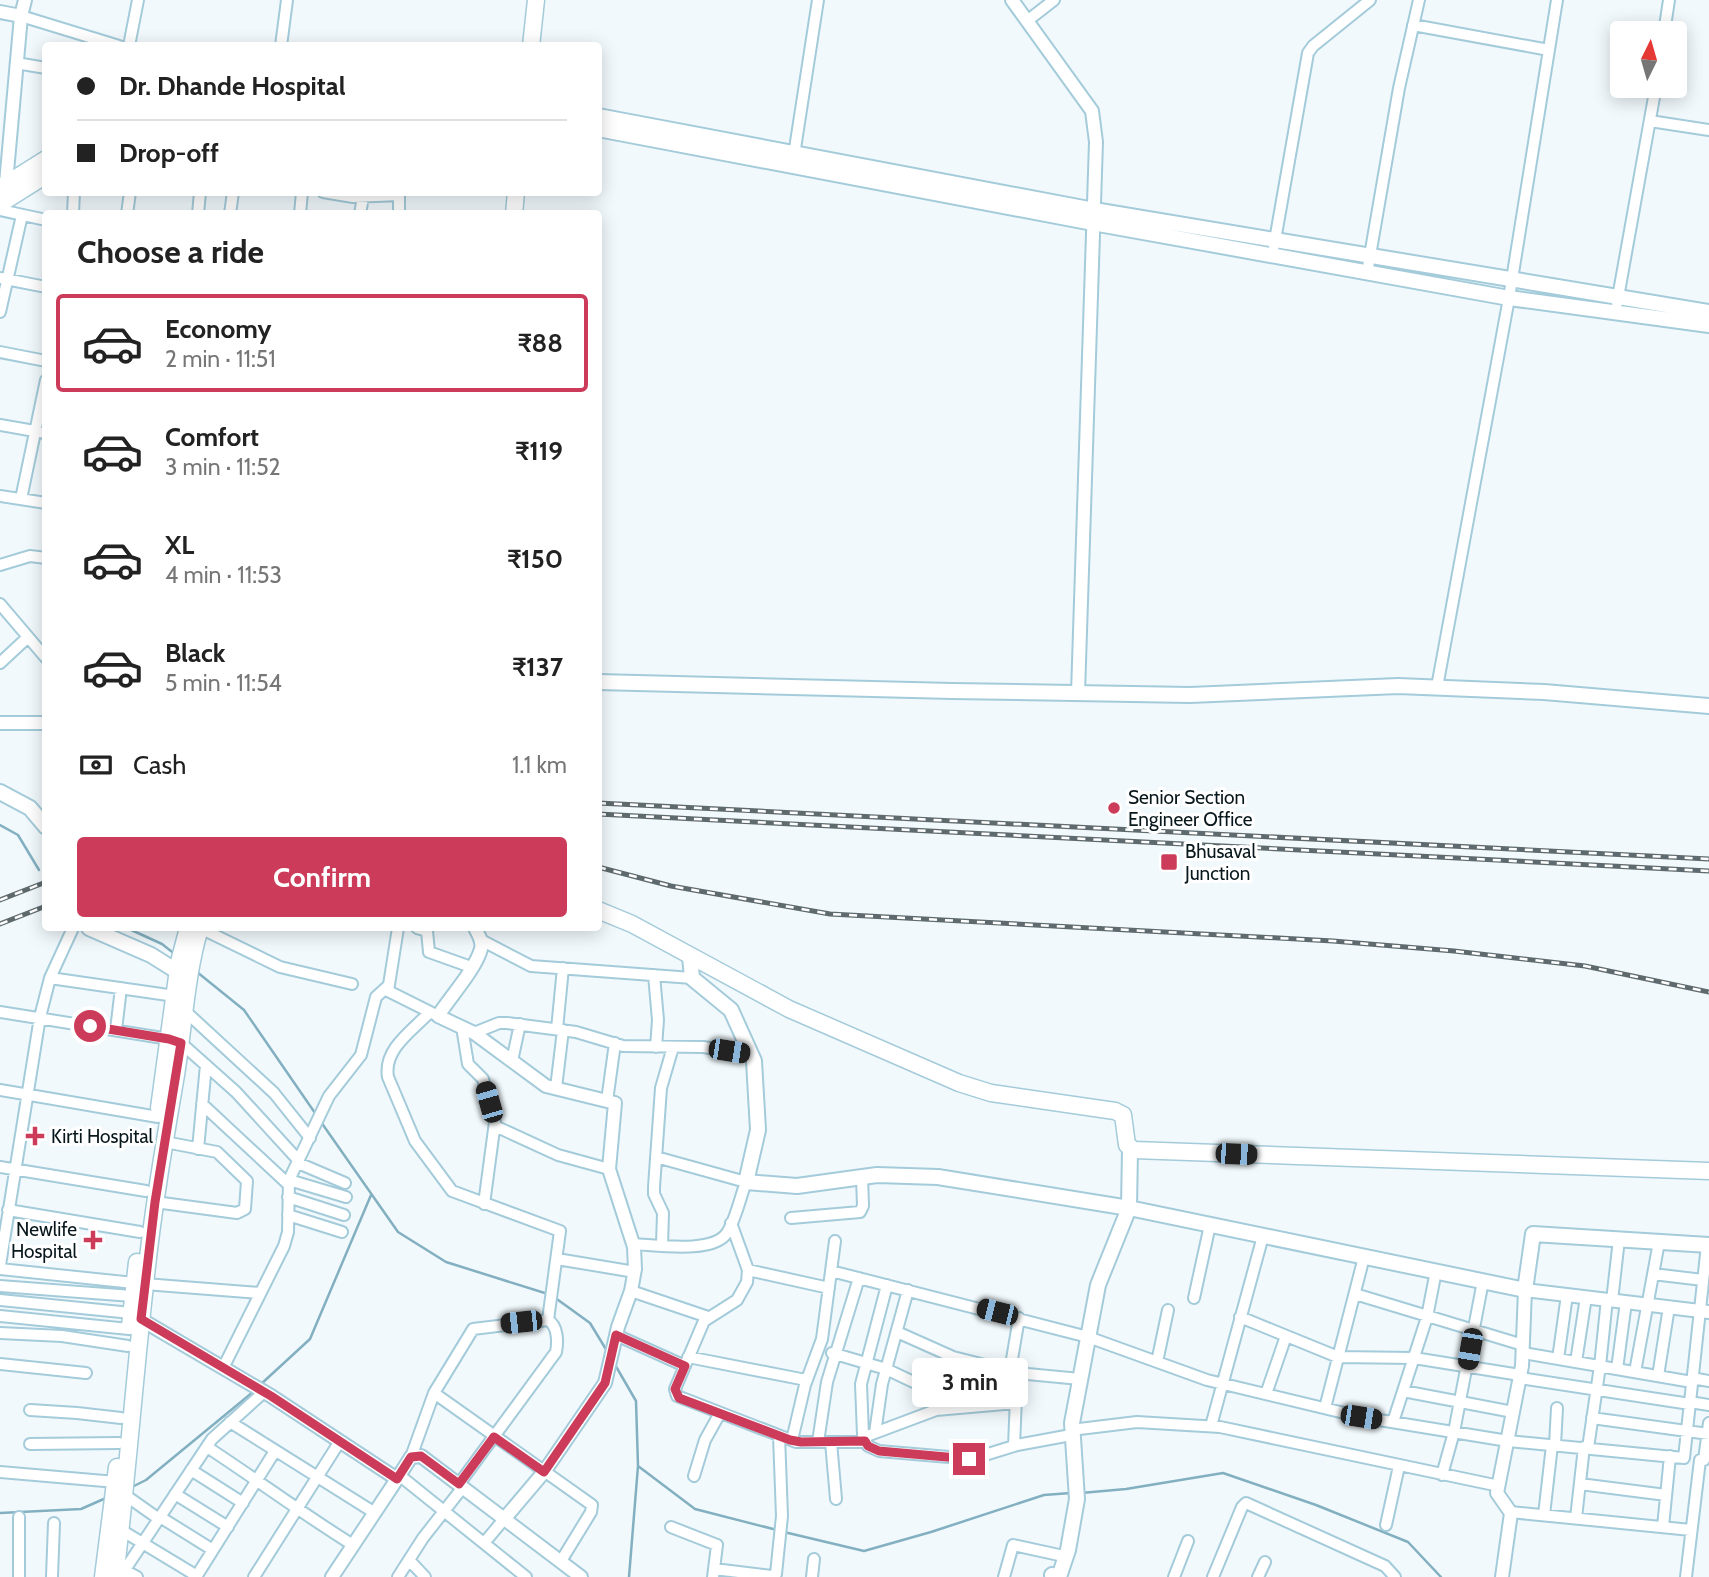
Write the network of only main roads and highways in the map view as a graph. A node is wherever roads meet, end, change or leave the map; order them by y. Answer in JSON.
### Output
{"nodes":[{"id":1,"x":536,"y":0,"type":"edge"},
{"id":2,"x":545,"y":0,"type":"edge"},
{"id":3,"x":531,"y":42,"type":"edge"},
{"id":4,"x":540,"y":42,"type":"edge"},
{"id":5,"x":602,"y":117,"type":"edge"},
{"id":6,"x":602,"y":129,"type":"edge"},
{"id":7,"x":661,"y":135,"type":"junction"},
{"id":8,"x":42,"y":162,"type":"edge"},
{"id":9,"x":42,"y":178,"type":"edge"},
{"id":10,"x":3,"y":186,"type":"edge"},
{"id":11,"x":0,"y":204,"type":"edge"},
{"id":12,"x":1093,"y":217,"type":"junction"},
{"id":13,"x":1709,"y":312,"type":"edge"},
{"id":14,"x":1709,"y":325,"type":"edge"},
{"id":15,"x":602,"y":682,"type":"edge"},
{"id":16,"x":1709,"y":706,"type":"edge"},
{"id":17,"x":0,"y":792,"type":"edge"},
{"id":18,"x":42,"y":822,"type":"edge"},
{"id":19,"x":602,"y":912,"type":"edge"},
{"id":20,"x":96,"y":931,"type":"edge"},
{"id":21,"x":192,"y":933,"type":"edge"},
{"id":22,"x":691,"y":956,"type":"junction"},
{"id":23,"x":183,"y":967,"type":"junction"},
{"id":24,"x":175,"y":1041,"type":"junction"},
{"id":25,"x":1130,"y":1149,"type":"junction"},
{"id":26,"x":1709,"y":1171,"type":"edge"},
{"id":27,"x":151,"y":1197,"type":"junction"},
{"id":28,"x":1129,"y":1208,"type":"junction"},
{"id":29,"x":1708,"y":1245,"type":"edge"},
{"id":30,"x":137,"y":1288,"type":"junction"},
{"id":31,"x":134,"y":1320,"type":"junction"},
{"id":32,"x":120,"y":1489,"type":"junction"},
{"id":33,"x":1069,"y":1534,"type":"junction"},
{"id":34,"x":120,"y":1575,"type":"edge"},
{"id":35,"x":1054,"y":1576,"type":"edge"},
{"id":36,"x":103,"y":1577,"type":"edge"}],
"edges":[{"from":1,"to":3,"type":"main road"},
{"from":2,"to":4,"type":"main road"},
{"from":5,"to":7,"type":"main road"},
{"from":6,"to":7,"type":"main road"},
{"from":7,"to":12,"type":"main road"},
{"from":7,"to":12,"type":"main road"},
{"from":8,"to":10,"type":"main road"},
{"from":9,"to":11,"type":"main road"},
{"from":12,"to":13,"type":"main road"},
{"from":12,"to":14,"type":"main road"},
{"from":15,"to":16,"type":"main road"},
{"from":17,"to":18,"type":"main road"},
{"from":19,"to":22,"type":"main road"},
{"from":20,"to":23,"type":"main road"},
{"from":21,"to":23,"type":"main road"},
{"from":22,"to":25,"type":"main road"},
{"from":22,"to":28,"type":"main road"},
{"from":23,"to":24,"type":"main road"},
{"from":23,"to":24,"type":"main road"},
{"from":24,"to":27,"type":"main road"},
{"from":24,"to":27,"type":"main road"},
{"from":25,"to":26,"type":"main road"},
{"from":25,"to":28,"type":"main road"},
{"from":27,"to":30,"type":"main road"},
{"from":27,"to":30,"type":"main road"},
{"from":28,"to":29,"type":"main road"},
{"from":28,"to":33,"type":"main road"},
{"from":30,"to":31,"type":"main road"},
{"from":31,"to":32,"type":"main road"},
{"from":31,"to":32,"type":"main road"},
{"from":32,"to":34,"type":"main road"},
{"from":32,"to":36,"type":"main road"},
{"from":33,"to":35,"type":"main road"},
{"from":33,"to":35,"type":"main road"}]}
